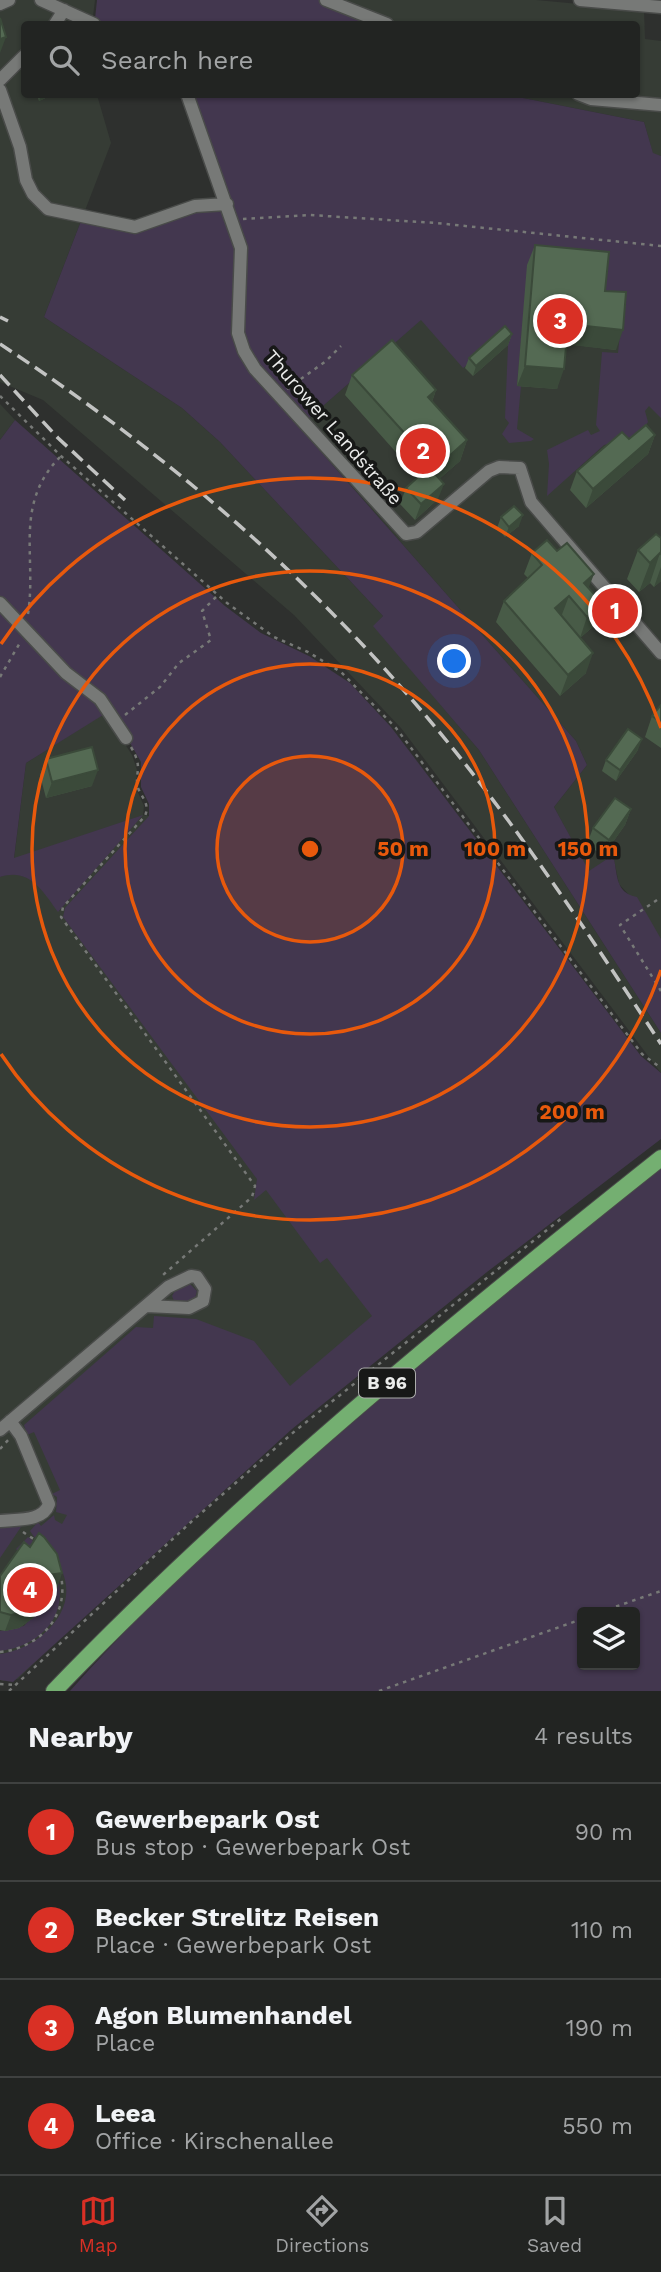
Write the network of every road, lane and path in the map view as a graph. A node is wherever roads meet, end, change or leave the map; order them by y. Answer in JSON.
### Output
{"nodes":[{"id":1,"x":9,"y":0,"type":"edge"},
{"id":2,"x":41,"y":0,"type":"edge"},
{"id":3,"x":326,"y":0,"type":"edge"},
{"id":4,"x":580,"y":0,"type":"edge"},
{"id":5,"x":0,"y":4,"type":"edge"},
{"id":6,"x":60,"y":5,"type":"edge"},
{"id":7,"x":661,"y":7,"type":"edge"},
{"id":8,"x":89,"y":21,"type":"edge"},
{"id":9,"x":379,"y":21,"type":"edge"},
{"id":10,"x":21,"y":59,"type":"edge"},
{"id":11,"x":0,"y":78,"type":"edge"},
{"id":12,"x":0,"y":90,"type":"edge"},
{"id":13,"x":188,"y":98,"type":"edge"},
{"id":14,"x":588,"y":98,"type":"edge"},
{"id":15,"x":661,"y":104,"type":"edge"},
{"id":16,"x":227,"y":204,"type":"junction"},
{"id":17,"x":233,"y":219,"type":"junction"},
{"id":18,"x":661,"y":246,"type":"edge"},
{"id":19,"x":341,"y":346,"type":"dead end"},
{"id":20,"x":0,"y":396,"type":"edge"},
{"id":21,"x":279,"y":396,"type":"junction"},
{"id":22,"x":61,"y":456,"type":"junction"},
{"id":23,"x":218,"y":595,"type":"junction"},
{"id":24,"x":0,"y":603,"type":"edge"},
{"id":25,"x":26,"y":629,"type":"junction"},
{"id":26,"x":661,"y":653,"type":"edge"},
{"id":27,"x":0,"y":677,"type":"edge"},
{"id":28,"x":115,"y":722,"type":"junction"},
{"id":29,"x":126,"y":738,"type":"joint"},
{"id":30,"x":657,"y":900,"type":"dead end"},
{"id":31,"x":661,"y":991,"type":"edge"},
{"id":32,"x":661,"y":1068,"type":"edge"},
{"id":33,"x":661,"y":1158,"type":"edge"},
{"id":34,"x":564,"y":1216,"type":"dead end"},
{"id":35,"x":163,"y":1276,"type":"dead end"},
{"id":36,"x":146,"y":1306,"type":"dead end"},
{"id":37,"x":9,"y":1427,"type":"edge"},
{"id":38,"x":0,"y":1448,"type":"edge"},
{"id":39,"x":0,"y":1521,"type":"edge"},
{"id":40,"x":23,"y":1532,"type":"dead end"},
{"id":41,"x":40,"y":1544,"type":"edge"},
{"id":42,"x":58,"y":1568,"type":"edge"},
{"id":43,"x":661,"y":1591,"type":"edge"},
{"id":44,"x":615,"y":1607,"type":"edge"},
{"id":45,"x":577,"y":1621,"type":"edge"},
{"id":46,"x":0,"y":1652,"type":"edge"},
{"id":47,"x":0,"y":1684,"type":"edge"},
{"id":48,"x":14,"y":1685,"type":"junction"},
{"id":49,"x":52,"y":1690,"type":"edge"},
{"id":50,"x":9,"y":1691,"type":"edge"},
{"id":51,"x":379,"y":1691,"type":"edge"}],
"edges":[{"from":1,"to":5,"type":"street"},
{"from":2,"to":6,"type":"street"},
{"from":3,"to":9,"type":"street"},
{"from":4,"to":7,"type":"street"},
{"from":6,"to":8,"type":"street"},
{"from":10,"to":11,"type":"street"},
{"from":12,"to":16,"type":"street"},
{"from":13,"to":16,"type":"street","name":"Thurower Landstraße"},
{"from":14,"to":15,"type":"street"},
{"from":16,"to":17,"type":"street","name":"Thurower Landstraße"},
{"from":17,"to":18,"type":"path"},
{"from":17,"to":21,"type":"street","name":"Thurower Landstraße"},
{"from":19,"to":21,"type":"path"},
{"from":20,"to":22,"type":"path"},
{"from":21,"to":26,"type":"street","name":"Thurower Landstraße"},
{"from":22,"to":23,"type":"path"},
{"from":22,"to":25,"type":"path"},
{"from":23,"to":28,"type":"path"},
{"from":23,"to":32,"type":"path"},
{"from":24,"to":25,"type":"street"},
{"from":25,"to":27,"type":"path"},
{"from":25,"to":28,"type":"street"},
{"from":28,"to":29,"type":"street"},
{"from":29,"to":35,"type":"path"},
{"from":30,"to":31,"type":"path"},
{"from":33,"to":49,"type":"main road","number":"B 96"},
{"from":34,"to":48,"type":"path"},
{"from":36,"to":37,"type":"street"},
{"from":37,"to":38,"type":"path"},
{"from":37,"to":39,"type":"street"},
{"from":40,"to":41,"type":"path"},
{"from":42,"to":46,"type":"path"},
{"from":43,"to":44,"type":"path"},
{"from":45,"to":51,"type":"path"},
{"from":47,"to":48,"type":"path"},
{"from":48,"to":50,"type":"path"}]}
